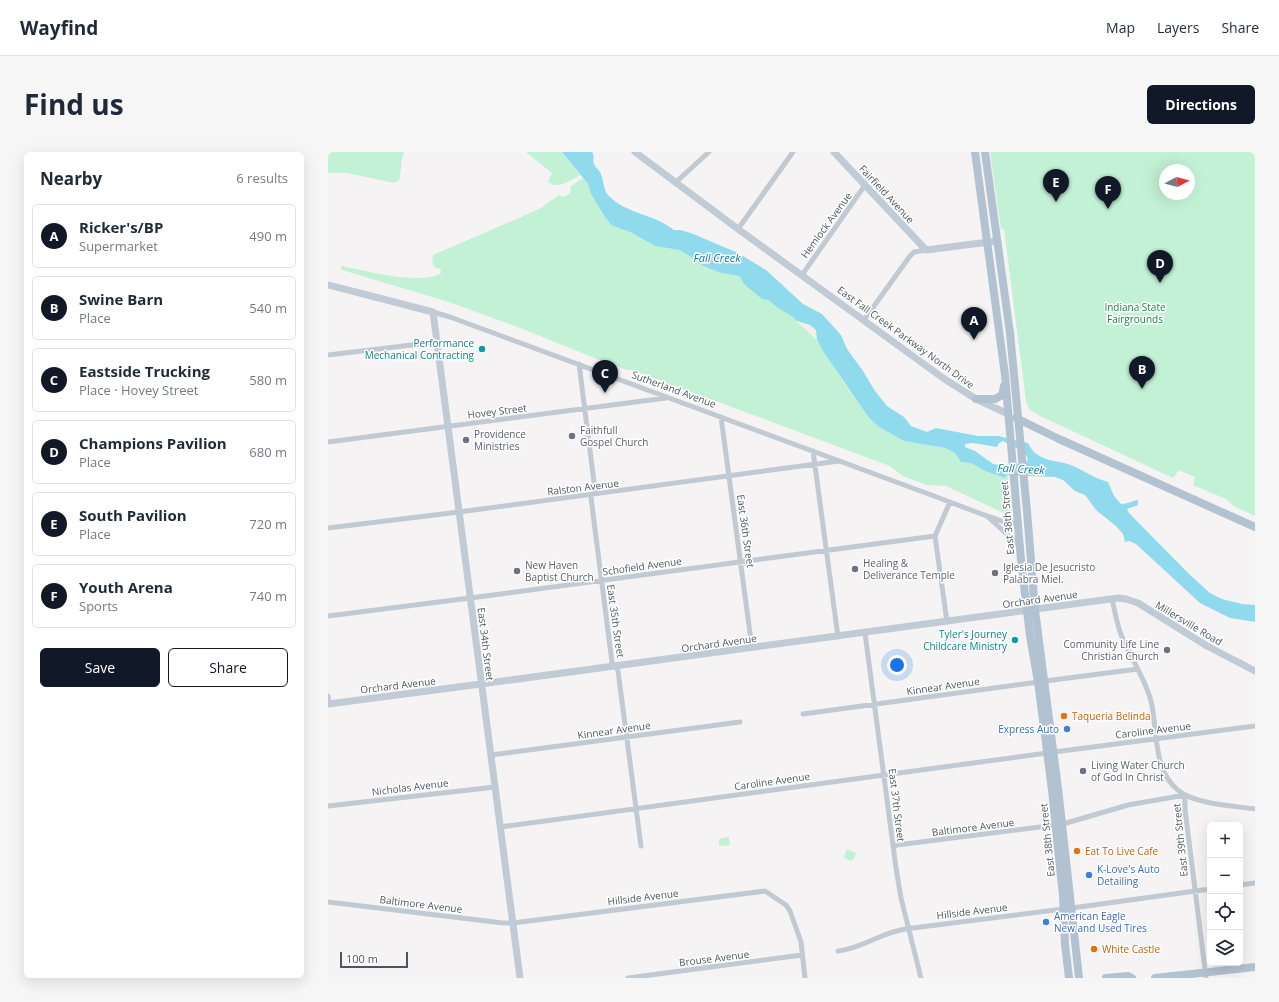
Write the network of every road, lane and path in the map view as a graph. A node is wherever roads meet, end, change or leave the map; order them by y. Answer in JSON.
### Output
{"nodes":[{"id":1,"x":635,"y":152,"type":"edge"},
{"id":2,"x":709,"y":152,"type":"edge"},
{"id":3,"x":793,"y":152,"type":"edge"},
{"id":4,"x":834,"y":152,"type":"edge"},
{"id":5,"x":975,"y":152,"type":"edge"},
{"id":6,"x":985,"y":152,"type":"edge"},
{"id":7,"x":675,"y":183,"type":"junction"},
{"id":8,"x":865,"y":185,"type":"junction"},
{"id":9,"x":738,"y":229,"type":"junction"},
{"id":10,"x":997,"y":241,"type":"junction"},
{"id":11,"x":987,"y":242,"type":"junction"},
{"id":12,"x":926,"y":250,"type":"junction"},
{"id":13,"x":802,"y":275,"type":"junction"},
{"id":14,"x":328,"y":285,"type":"edge"},
{"id":15,"x":433,"y":312,"type":"junction"},
{"id":16,"x":864,"y":320,"type":"junction"},
{"id":17,"x":437,"y":342,"type":"junction"},
{"id":18,"x":328,"y":355,"type":"edge"},
{"id":19,"x":579,"y":364,"type":"junction"},
{"id":20,"x":1005,"y":375,"type":"junction"},
{"id":21,"x":669,"y":398,"type":"junction"},
{"id":22,"x":976,"y":399,"type":"junction"},
{"id":23,"x":585,"y":408,"type":"junction"},
{"id":24,"x":1008,"y":414,"type":"junction"},
{"id":25,"x":721,"y":417,"type":"junction"},
{"id":26,"x":1018,"y":419,"type":"junction"},
{"id":27,"x":448,"y":426,"type":"junction"},
{"id":28,"x":328,"y":442,"type":"edge"},
{"id":29,"x":813,"y":451,"type":"junction"},
{"id":30,"x":840,"y":461,"type":"junction"},
{"id":31,"x":815,"y":465,"type":"junction"},
{"id":32,"x":730,"y":477,"type":"junction"},
{"id":33,"x":592,"y":494,"type":"junction"},
{"id":34,"x":950,"y":502,"type":"junction"},
{"id":35,"x":459,"y":512,"type":"junction"},
{"id":36,"x":987,"y":516,"type":"junction"},
{"id":37,"x":1018,"y":523,"type":"junction"},
{"id":38,"x":1255,"y":527,"type":"edge"},
{"id":39,"x":328,"y":528,"type":"edge"},
{"id":40,"x":935,"y":536,"type":"junction"},
{"id":41,"x":1020,"y":545,"type":"junction"},
{"id":42,"x":826,"y":551,"type":"junction"},
{"id":43,"x":741,"y":562,"type":"junction"},
{"id":44,"x":601,"y":581,"type":"junction"},
{"id":45,"x":470,"y":598,"type":"junction"},
{"id":46,"x":1112,"y":599,"type":"junction"},
{"id":47,"x":1031,"y":611,"type":"junction"},
{"id":48,"x":328,"y":616,"type":"edge"},
{"id":49,"x":947,"y":622,"type":"junction"},
{"id":50,"x":865,"y":633,"type":"junction"},
{"id":51,"x":838,"y":637,"type":"junction"},
{"id":52,"x":752,"y":648,"type":"junction"},
{"id":53,"x":615,"y":667,"type":"junction"},
{"id":54,"x":1138,"y":669,"type":"junction"},
{"id":55,"x":1255,"y":671,"type":"edge"},
{"id":56,"x":1042,"y":682,"type":"junction"},
{"id":57,"x":482,"y":684,"type":"junction"},
{"id":58,"x":328,"y":701,"type":"edge"},
{"id":59,"x":874,"y":704,"type":"junction"},
{"id":60,"x":803,"y":714,"type":"dead end"},
{"id":61,"x":740,"y":722,"type":"dead end"},
{"id":62,"x":1255,"y":726,"type":"edge"},
{"id":63,"x":627,"y":737,"type":"junction"},
{"id":64,"x":1157,"y":739,"type":"junction"},
{"id":65,"x":1051,"y":753,"type":"junction"},
{"id":66,"x":491,"y":755,"type":"junction"},
{"id":67,"x":883,"y":775,"type":"junction"},
{"id":68,"x":495,"y":787,"type":"junction"},
{"id":69,"x":1185,"y":795,"type":"junction"},
{"id":70,"x":328,"y":806,"type":"edge"},
{"id":71,"x":636,"y":808,"type":"junction"},
{"id":72,"x":1255,"y":810,"type":"edge"},
{"id":73,"x":1059,"y":825,"type":"junction"},
{"id":74,"x":500,"y":827,"type":"junction"},
{"id":75,"x":641,"y":846,"type":"dead end"},
{"id":76,"x":893,"y":847,"type":"junction"},
{"id":77,"x":1255,"y":883,"type":"edge"},
{"id":78,"x":1243,"y":885,"type":"edge"},
{"id":79,"x":1207,"y":889,"type":"edge"},
{"id":80,"x":1195,"y":891,"type":"junction"},
{"id":81,"x":328,"y":902,"type":"edge"},
{"id":82,"x":1072,"y":908,"type":"junction"},
{"id":83,"x":1063,"y":909,"type":"junction"},
{"id":84,"x":513,"y":923,"type":"junction"},
{"id":85,"x":909,"y":928,"type":"junction"},
{"id":86,"x":838,"y":951,"type":"dead end"},
{"id":87,"x":802,"y":955,"type":"junction"},
{"id":88,"x":1255,"y":967,"type":"edge"},
{"id":89,"x":1206,"y":976,"type":"edge"},
{"id":90,"x":520,"y":978,"type":"edge"},
{"id":91,"x":628,"y":978,"type":"edge"},
{"id":92,"x":805,"y":978,"type":"edge"},
{"id":93,"x":921,"y":978,"type":"edge"},
{"id":94,"x":1069,"y":978,"type":"edge"},
{"id":95,"x":1079,"y":978,"type":"edge"},
{"id":96,"x":1106,"y":978,"type":"edge"},
{"id":97,"x":1132,"y":978,"type":"edge"},
{"id":98,"x":1155,"y":978,"type":"edge"}],
"edges":[{"from":1,"to":7,"type":"main road","name":"East Fall Creek Parkway North Drive"},
{"from":2,"to":7,"type":"street"},
{"from":3,"to":9,"type":"street"},
{"from":4,"to":8,"type":"main road","name":"Fairfield Avenue"},
{"from":5,"to":11,"type":"main road","name":"East 38th Street"},
{"from":6,"to":10,"type":"main road","name":"East 38th Street"},
{"from":7,"to":9,"type":"main road","name":"East Fall Creek Parkway North Drive"},
{"from":8,"to":12,"type":"main road","name":"Fairfield Avenue"},
{"from":8,"to":13,"type":"street","name":"Hemlock Avenue"},
{"from":9,"to":13,"type":"main road","name":"East Fall Creek Parkway North Drive"},
{"from":10,"to":11,"type":"main road"},
{"from":10,"to":26,"type":"main road","name":"East 38th Street"},
{"from":11,"to":12,"type":"main road"},
{"from":11,"to":20,"type":"main road","name":"East 38th Street"},
{"from":12,"to":16,"type":"street"},
{"from":13,"to":16,"type":"main road","name":"East Fall Creek Parkway North Drive"},
{"from":14,"to":15,"type":"main road","name":"Sutherland Avenue"},
{"from":15,"to":17,"type":"main road","name":"East 34th Street"},
{"from":15,"to":19,"type":"street","name":"Sutherland Avenue"},
{"from":16,"to":22,"type":"main road","name":"East Fall Creek Parkway North Drive"},
{"from":17,"to":18,"type":"street"},
{"from":17,"to":27,"type":"main road","name":"East 34th Street"},
{"from":19,"to":21,"type":"street","name":"Sutherland Avenue"},
{"from":19,"to":23,"type":"street","name":"East 35th Street"},
{"from":20,"to":22,"type":"main road"},
{"from":20,"to":24,"type":"main road","name":"East 38th Street"},
{"from":21,"to":23,"type":"street","name":"Hovey Street"},
{"from":21,"to":25,"type":"street","name":"Sutherland Avenue"},
{"from":22,"to":24,"type":"main road","name":"East Fall Creek Parkway North Drive"},
{"from":23,"to":27,"type":"street","name":"Hovey Street"},
{"from":23,"to":33,"type":"street","name":"East 35th Street"},
{"from":24,"to":26,"type":"main road","name":"East Fall Creek Parkway North Drive"},
{"from":24,"to":37,"type":"main road","name":"East 38th Street"},
{"from":25,"to":29,"type":"street","name":"Sutherland Avenue"},
{"from":25,"to":32,"type":"street","name":"East 36th Street"},
{"from":26,"to":38,"type":"main road","name":"East Fall Creek Parkway North Drive"},
{"from":26,"to":47,"type":"main road","name":"East 38th Street"},
{"from":27,"to":28,"type":"street","name":"Hovey Street"},
{"from":27,"to":35,"type":"main road","name":"East 34th Street"},
{"from":29,"to":30,"type":"street","name":"Sutherland Avenue"},
{"from":29,"to":31,"type":"street"},
{"from":30,"to":31,"type":"street","name":"Ralston Avenue"},
{"from":30,"to":34,"type":"street","name":"Sutherland Avenue"},
{"from":31,"to":32,"type":"street","name":"Ralston Avenue"},
{"from":31,"to":42,"type":"street"},
{"from":32,"to":33,"type":"street","name":"Ralston Avenue"},
{"from":32,"to":43,"type":"street","name":"East 36th Street"},
{"from":33,"to":35,"type":"street","name":"Ralston Avenue"},
{"from":33,"to":44,"type":"street","name":"East 35th Street"},
{"from":34,"to":36,"type":"street","name":"Sutherland Avenue"},
{"from":34,"to":40,"type":"street"},
{"from":35,"to":39,"type":"street","name":"Ralston Avenue"},
{"from":35,"to":45,"type":"main road","name":"East 34th Street"},
{"from":36,"to":37,"type":"street","name":"Sutherland Avenue"},
{"from":36,"to":41,"type":"street","name":"Sutherland Avenue"},
{"from":37,"to":41,"type":"main road","name":"East 38th Street"},
{"from":40,"to":42,"type":"street","name":"Schofield Avenue"},
{"from":40,"to":49,"type":"street"},
{"from":41,"to":47,"type":"main road","name":"East 38th Street"},
{"from":42,"to":43,"type":"street","name":"Schofield Avenue"},
{"from":42,"to":51,"type":"street"},
{"from":43,"to":44,"type":"street","name":"Schofield Avenue"},
{"from":43,"to":52,"type":"street","name":"East 36th Street"},
{"from":44,"to":45,"type":"street","name":"Schofield Avenue"},
{"from":44,"to":53,"type":"street","name":"East 35th Street"},
{"from":45,"to":48,"type":"street","name":"Schofield Avenue"},
{"from":45,"to":57,"type":"main road","name":"East 34th Street"},
{"from":46,"to":47,"type":"main road","name":"Orchard Avenue"},
{"from":46,"to":54,"type":"street"},
{"from":46,"to":55,"type":"main road","name":"Millersville Road"},
{"from":47,"to":49,"type":"main road","name":"Orchard Avenue"},
{"from":47,"to":56,"type":"main road","name":"East 38th Street"},
{"from":49,"to":50,"type":"main road","name":"Orchard Avenue"},
{"from":50,"to":51,"type":"main road","name":"Orchard Avenue"},
{"from":50,"to":59,"type":"street","name":"East 37th Street"},
{"from":51,"to":52,"type":"main road","name":"Orchard Avenue"},
{"from":52,"to":53,"type":"main road","name":"Orchard Avenue"},
{"from":53,"to":57,"type":"main road","name":"Orchard Avenue"},
{"from":53,"to":63,"type":"street","name":"East 35th Street"},
{"from":54,"to":56,"type":"street","name":"Kinnear Avenue"},
{"from":54,"to":64,"type":"street"},
{"from":56,"to":59,"type":"street","name":"Kinnear Avenue"},
{"from":56,"to":65,"type":"main road","name":"East 38th Street"},
{"from":57,"to":58,"type":"main road","name":"Orchard Avenue"},
{"from":57,"to":66,"type":"main road","name":"East 34th Street"},
{"from":59,"to":60,"type":"street","name":"Kinnear Avenue"},
{"from":59,"to":67,"type":"street","name":"East 37th Street"},
{"from":61,"to":63,"type":"street","name":"Kinnear Avenue"},
{"from":62,"to":64,"type":"street","name":"Caroline Avenue"},
{"from":63,"to":66,"type":"street","name":"Kinnear Avenue"},
{"from":63,"to":71,"type":"street","name":"East 35th Street"},
{"from":64,"to":65,"type":"street","name":"Caroline Avenue"},
{"from":64,"to":69,"type":"street"},
{"from":65,"to":67,"type":"street","name":"Caroline Avenue"},
{"from":65,"to":73,"type":"main road","name":"East 38th Street"},
{"from":66,"to":68,"type":"main road","name":"East 34th Street"},
{"from":67,"to":71,"type":"street","name":"Caroline Avenue"},
{"from":67,"to":76,"type":"street","name":"East 37th Street"},
{"from":68,"to":70,"type":"street","name":"Nicholas Avenue"},
{"from":68,"to":74,"type":"main road","name":"East 34th Street"},
{"from":69,"to":72,"type":"street"},
{"from":69,"to":73,"type":"street","name":"Baltimore Avenue"},
{"from":69,"to":80,"type":"street","name":"East 39th Street"},
{"from":71,"to":74,"type":"street","name":"Caroline Avenue"},
{"from":71,"to":75,"type":"street","name":"East 35th Street"},
{"from":73,"to":76,"type":"street","name":"Baltimore Avenue"},
{"from":73,"to":82,"type":"main road","name":"East 38th Street"},
{"from":73,"to":83,"type":"main road","name":"East 38th Street"},
{"from":74,"to":84,"type":"main road","name":"East 34th Street"},
{"from":76,"to":85,"type":"street","name":"East 37th Street"},
{"from":77,"to":78,"type":"street"},
{"from":79,"to":80,"type":"street"},
{"from":80,"to":82,"type":"street"},
{"from":80,"to":89,"type":"street","name":"East 39th Street"},
{"from":81,"to":84,"type":"street","name":"Baltimore Avenue"},
{"from":82,"to":95,"type":"main road","name":"East 38th Street"},
{"from":83,"to":85,"type":"street","name":"Hillside Avenue"},
{"from":83,"to":94,"type":"main road","name":"East 38th Street"},
{"from":84,"to":87,"type":"street","name":"Hillside Avenue"},
{"from":84,"to":90,"type":"main road","name":"East 34th Street"},
{"from":85,"to":86,"type":"street","name":"Hillside Avenue"},
{"from":85,"to":93,"type":"street","name":"East 37th Street"},
{"from":87,"to":91,"type":"street","name":"Brouse Avenue"},
{"from":87,"to":92,"type":"street"},
{"from":88,"to":89,"type":"main road"},
{"from":89,"to":98,"type":"main road"},
{"from":96,"to":97,"type":"main road"}]}
